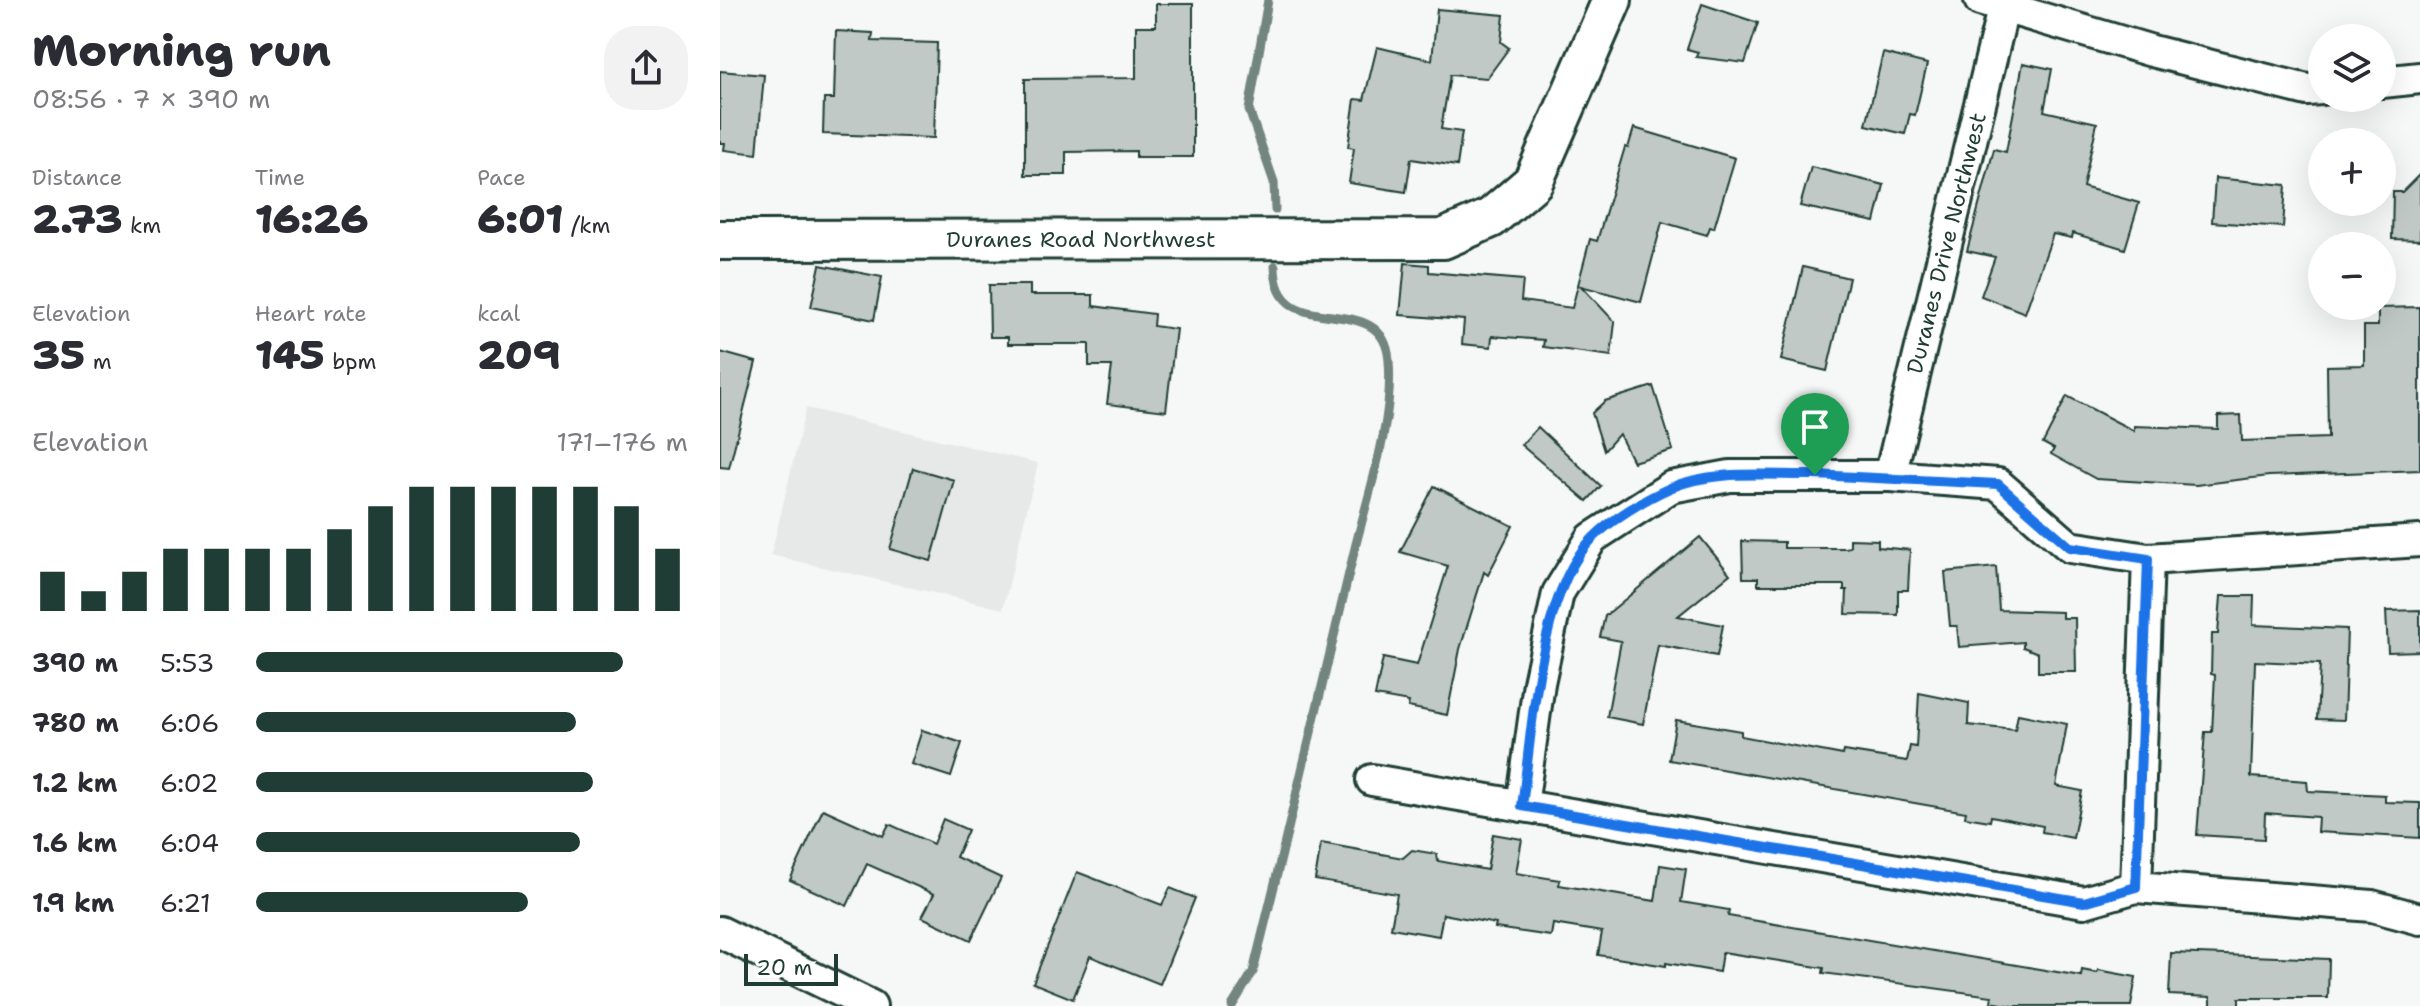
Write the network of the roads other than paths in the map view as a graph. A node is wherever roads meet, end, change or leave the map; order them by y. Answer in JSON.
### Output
{"nodes":[{"id":1,"x":1612,"y":0,"type":"edge"},
{"id":2,"x":1991,"y":4,"type":"edge"},
{"id":3,"x":2420,"y":78,"type":"edge"},
{"id":4,"x":2396,"y":81,"type":"edge"},
{"id":5,"x":2308,"y":88,"type":"edge"},
{"id":6,"x":720,"y":240,"type":"edge"},
{"id":7,"x":1890,"y":476,"type":"junction"},
{"id":8,"x":2420,"y":541,"type":"edge"},
{"id":9,"x":2148,"y":559,"type":"junction"},
{"id":10,"x":1372,"y":780,"type":"dead end"},
{"id":11,"x":1522,"y":806,"type":"junction"},
{"id":12,"x":2136,"y":887,"type":"junction"},
{"id":13,"x":2420,"y":919,"type":"edge"},
{"id":14,"x":720,"y":932,"type":"edge"},
{"id":15,"x":871,"y":1006,"type":"edge"}],
"edges":[{"from":1,"to":6,"type":"street","name":"Duranes Road Northwest"},
{"from":2,"to":5,"type":"street"},
{"from":2,"to":7,"type":"street","name":"Duranes Drive Northwest"},
{"from":3,"to":4,"type":"street"},
{"from":7,"to":9,"type":"street"},
{"from":7,"to":11,"type":"street"},
{"from":8,"to":9,"type":"street"},
{"from":9,"to":12,"type":"street"},
{"from":10,"to":11,"type":"street"},
{"from":11,"to":12,"type":"street"},
{"from":12,"to":13,"type":"street"},
{"from":14,"to":15,"type":"street"}]}
